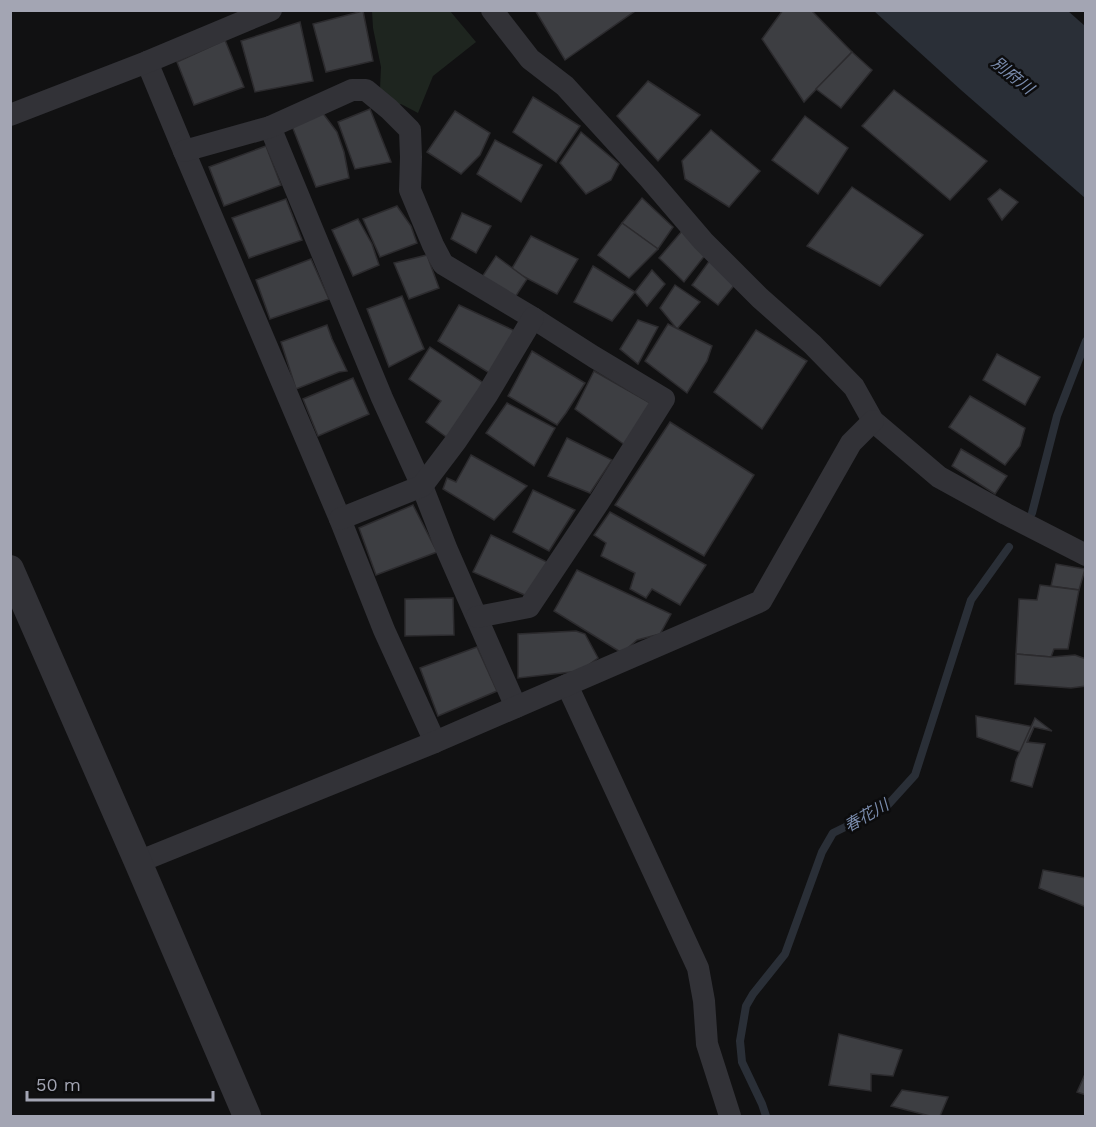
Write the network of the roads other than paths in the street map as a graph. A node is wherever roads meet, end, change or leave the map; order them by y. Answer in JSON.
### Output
{"nodes":[{"id":1,"x":271,"y":10,"type":"edge"},
{"id":2,"x":492,"y":10,"type":"edge"},
{"id":3,"x":147,"y":62,"type":"junction"},
{"id":4,"x":10,"y":116,"type":"edge"},
{"id":5,"x":270,"y":128,"type":"junction"},
{"id":6,"x":184,"y":151,"type":"junction"},
{"id":7,"x":533,"y":318,"type":"junction"},
{"id":8,"x":873,"y":421,"type":"junction"},
{"id":9,"x":422,"y":486,"type":"junction"},
{"id":10,"x":340,"y":519,"type":"junction"},
{"id":11,"x":1086,"y":555,"type":"edge"},
{"id":12,"x":10,"y":569,"type":"edge"},
{"id":13,"x":477,"y":617,"type":"junction"},
{"id":14,"x":567,"y":685,"type":"junction"},
{"id":15,"x":516,"y":707,"type":"junction"},
{"id":16,"x":435,"y":742,"type":"junction"},
{"id":17,"x":138,"y":862,"type":"junction"},
{"id":18,"x":246,"y":1116,"type":"edge"},
{"id":19,"x":730,"y":1116,"type":"edge"}],
"edges":[{"from":1,"to":3,"type":"street"},
{"from":2,"to":8,"type":"street"},
{"from":3,"to":4,"type":"street"},
{"from":3,"to":6,"type":"street"},
{"from":5,"to":6,"type":"street"},
{"from":5,"to":7,"type":"street"},
{"from":5,"to":9,"type":"street"},
{"from":6,"to":10,"type":"street"},
{"from":7,"to":9,"type":"street"},
{"from":7,"to":13,"type":"street"},
{"from":8,"to":11,"type":"street"},
{"from":8,"to":14,"type":"street"},
{"from":9,"to":10,"type":"street"},
{"from":9,"to":13,"type":"street"},
{"from":10,"to":16,"type":"street"},
{"from":12,"to":17,"type":"street"},
{"from":13,"to":15,"type":"street"},
{"from":14,"to":15,"type":"street"},
{"from":14,"to":19,"type":"street"},
{"from":15,"to":16,"type":"street"},
{"from":16,"to":17,"type":"street"},
{"from":17,"to":18,"type":"street"}]}
